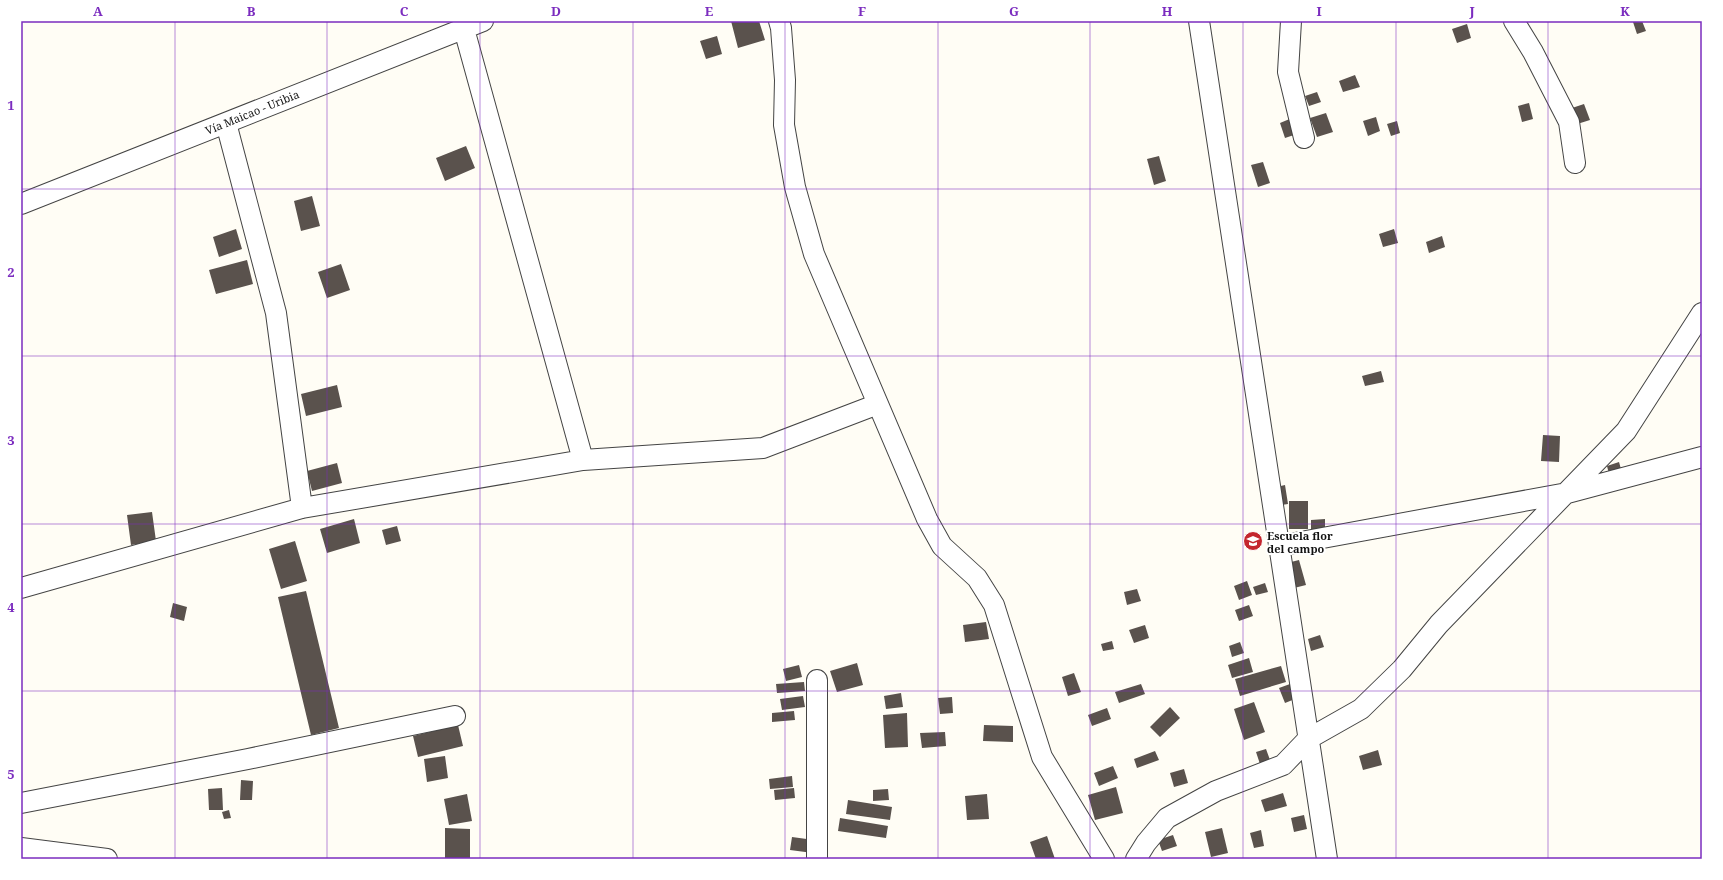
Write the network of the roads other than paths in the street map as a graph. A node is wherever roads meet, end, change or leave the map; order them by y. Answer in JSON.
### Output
{"nodes":[{"id":1,"x":483,"y":21,"type":"edge"},
{"id":2,"x":779,"y":21,"type":"edge"},
{"id":3,"x":1199,"y":21,"type":"edge"},
{"id":4,"x":1291,"y":21,"type":"edge"},
{"id":5,"x":1514,"y":21,"type":"edge"},
{"id":6,"x":464,"y":29,"type":"junction"},
{"id":7,"x":226,"y":123,"type":"junction"},
{"id":8,"x":1304,"y":138,"type":"dead end"},
{"id":9,"x":1575,"y":162,"type":"dead end"},
{"id":10,"x":21,"y":204,"type":"edge"},
{"id":11,"x":1702,"y":313,"type":"edge"},
{"id":12,"x":878,"y":404,"type":"junction"},
{"id":13,"x":1702,"y":457,"type":"edge"},
{"id":14,"x":583,"y":460,"type":"junction"},
{"id":15,"x":1567,"y":493,"type":"junction"},
{"id":16,"x":302,"y":508,"type":"junction"},
{"id":17,"x":1279,"y":546,"type":"junction"},
{"id":18,"x":21,"y":588,"type":"edge"},
{"id":19,"x":817,"y":680,"type":"dead end"},
{"id":20,"x":455,"y":716,"type":"dead end"},
{"id":21,"x":1308,"y":739,"type":"junction"},
{"id":22,"x":21,"y":804,"type":"edge"},
{"id":23,"x":21,"y":848,"type":"edge"},
{"id":24,"x":107,"y":859,"type":"edge"},
{"id":25,"x":817,"y":859,"type":"edge"},
{"id":26,"x":1104,"y":859,"type":"edge"},
{"id":27,"x":1136,"y":859,"type":"edge"},
{"id":28,"x":1328,"y":859,"type":"edge"}],
"edges":[{"from":1,"to":6,"type":"street","name":"Vía Maicao - Uribia"},
{"from":2,"to":12,"type":"street"},
{"from":3,"to":17,"type":"street"},
{"from":4,"to":8,"type":"street"},
{"from":5,"to":9,"type":"street"},
{"from":6,"to":7,"type":"street","name":"Vía Maicao - Uribia"},
{"from":6,"to":14,"type":"street"},
{"from":7,"to":10,"type":"street","name":"Vía Maicao - Uribia"},
{"from":7,"to":16,"type":"street"},
{"from":11,"to":15,"type":"street"},
{"from":12,"to":14,"type":"street"},
{"from":12,"to":26,"type":"street"},
{"from":13,"to":15,"type":"street"},
{"from":14,"to":16,"type":"street"},
{"from":15,"to":17,"type":"street"},
{"from":15,"to":21,"type":"street"},
{"from":16,"to":18,"type":"street"},
{"from":17,"to":21,"type":"street"},
{"from":19,"to":25,"type":"street"},
{"from":20,"to":22,"type":"street"},
{"from":21,"to":27,"type":"street"},
{"from":21,"to":28,"type":"street"},
{"from":23,"to":24,"type":"street"}]}
